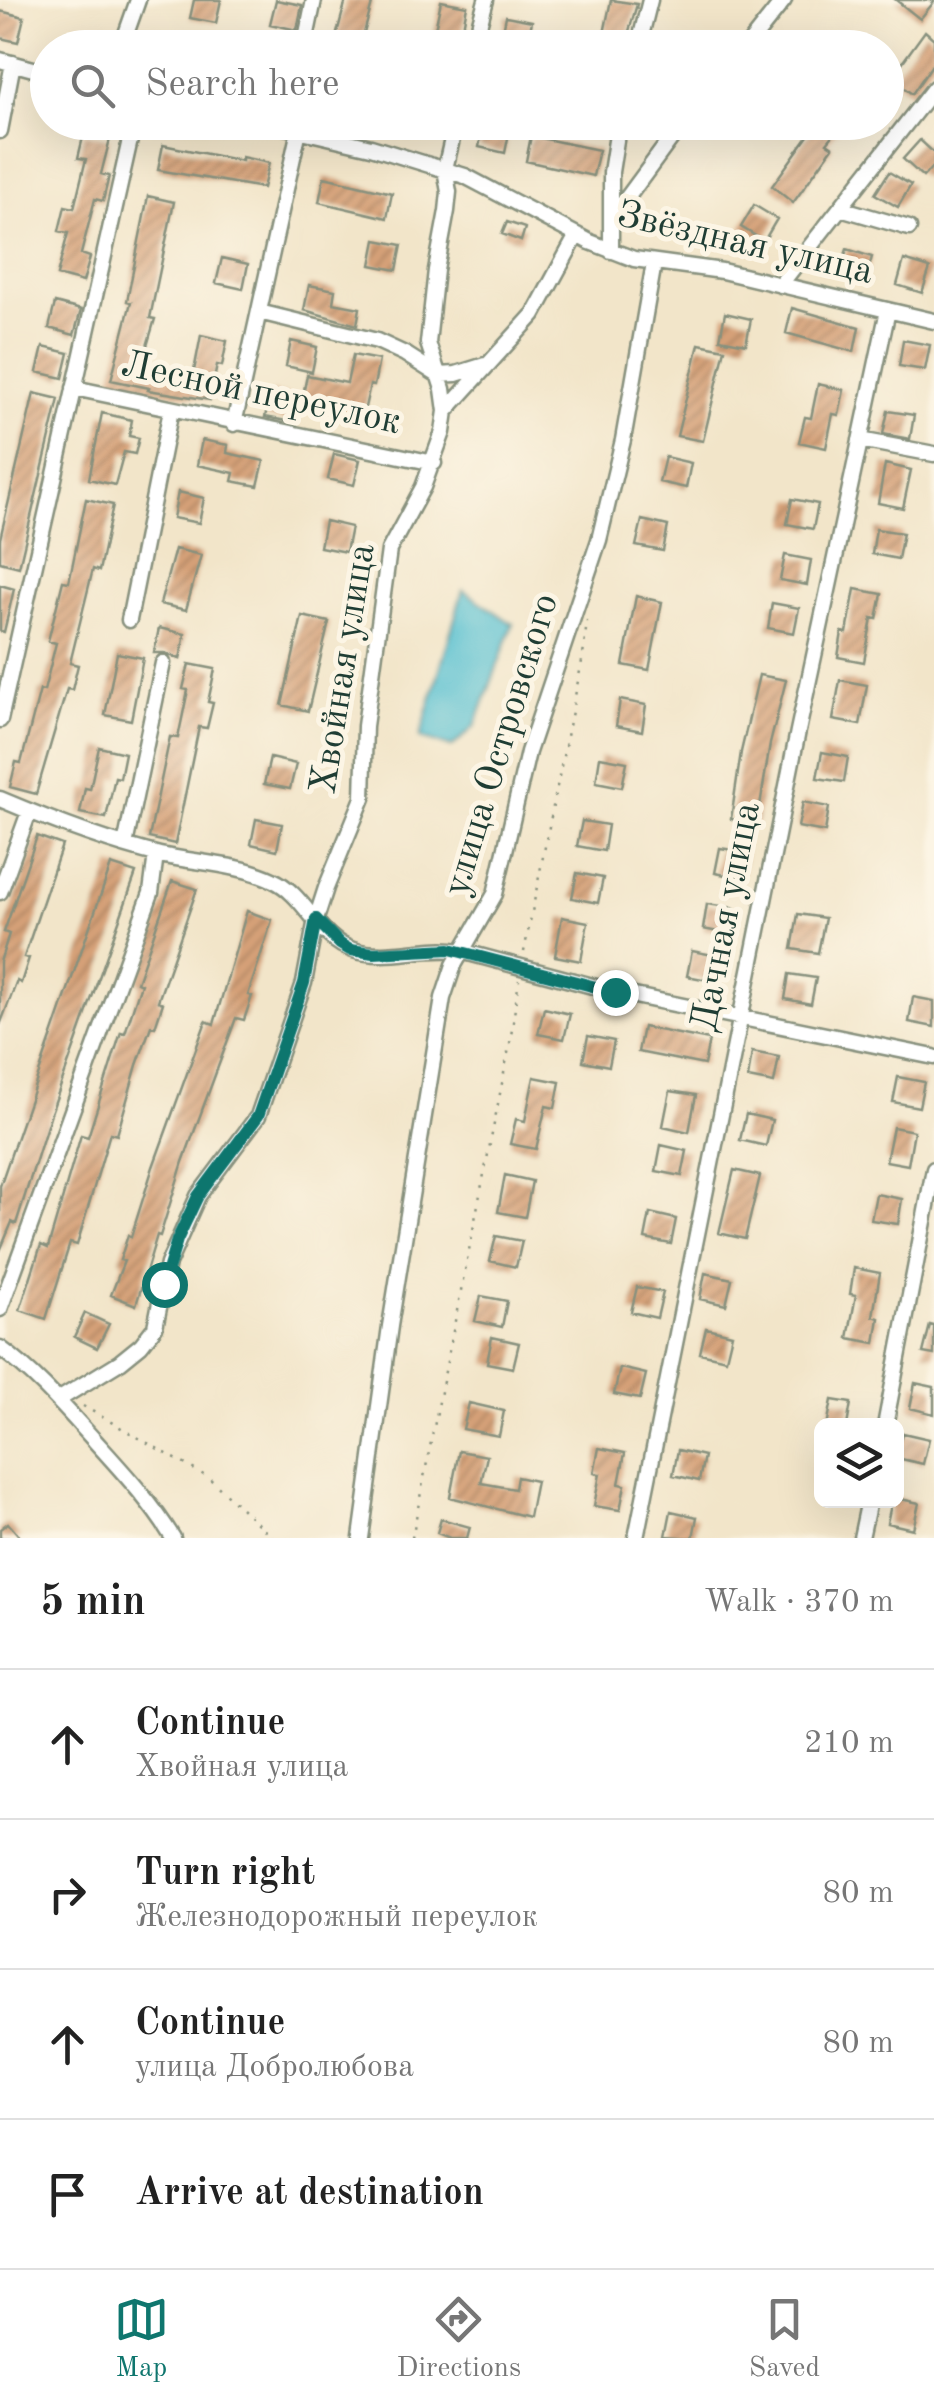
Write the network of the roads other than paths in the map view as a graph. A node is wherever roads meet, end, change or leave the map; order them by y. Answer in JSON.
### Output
{"nodes":[{"id":1,"x":138,"y":0,"type":"edge"},
{"id":2,"x":314,"y":0,"type":"edge"},
{"id":3,"x":486,"y":0,"type":"edge"},
{"id":4,"x":650,"y":0,"type":"edge"},
{"id":5,"x":784,"y":0,"type":"edge"},
{"id":6,"x":127,"y":30,"type":"edge"},
{"id":7,"x":308,"y":30,"type":"edge"},
{"id":8,"x":478,"y":30,"type":"edge"},
{"id":9,"x":642,"y":30,"type":"edge"},
{"id":10,"x":760,"y":30,"type":"edge"},
{"id":11,"x":7,"y":61,"type":"edge"},
{"id":12,"x":934,"y":88,"type":"edge"},
{"id":13,"x":904,"y":126,"type":"edge"},
{"id":14,"x":0,"y":131,"type":"edge"},
{"id":15,"x":130,"y":140,"type":"edge"},
{"id":16,"x":289,"y":140,"type":"edge"},
{"id":17,"x":343,"y":140,"type":"edge"},
{"id":18,"x":451,"y":140,"type":"edge"},
{"id":19,"x":616,"y":140,"type":"edge"},
{"id":20,"x":670,"y":140,"type":"edge"},
{"id":21,"x":893,"y":140,"type":"edge"},
{"id":22,"x":444,"y":169,"type":"junction"},
{"id":23,"x":840,"y":208,"type":"junction"},
{"id":24,"x":613,"y":217,"type":"junction"},
{"id":25,"x":909,"y":228,"type":"dead end"},
{"id":26,"x":576,"y":234,"type":"junction"},
{"id":27,"x":611,"y":251,"type":"junction"},
{"id":28,"x":654,"y":262,"type":"junction"},
{"id":29,"x":780,"y":285,"type":"junction"},
{"id":30,"x":888,"y":310,"type":"junction"},
{"id":31,"x":259,"y":312,"type":"junction"},
{"id":32,"x":934,"y":321,"type":"edge"},
{"id":33,"x":485,"y":365,"type":"junction"},
{"id":34,"x":438,"y":375,"type":"junction"},
{"id":35,"x":74,"y":388,"type":"junction"},
{"id":36,"x":171,"y":410,"type":"junction"},
{"id":37,"x":446,"y":411,"type":"junction"},
{"id":38,"x":234,"y":424,"type":"junction"},
{"id":39,"x":860,"y":440,"type":"junction"},
{"id":40,"x":934,"y":454,"type":"edge"},
{"id":41,"x":434,"y":463,"type":"junction"},
{"id":42,"x":129,"y":620,"type":"dead end"},
{"id":43,"x":162,"y":664,"type":"dead end"},
{"id":44,"x":0,"y":720,"type":"edge"},
{"id":45,"x":0,"y":800,"type":"edge"},
{"id":46,"x":30,"y":812,"type":"junction"},
{"id":47,"x":125,"y":845,"type":"junction"},
{"id":48,"x":156,"y":854,"type":"junction"},
{"id":49,"x":0,"y":892,"type":"edge"},
{"id":50,"x":316,"y":919,"type":"junction"},
{"id":51,"x":461,"y":951,"type":"junction"},
{"id":52,"x":740,"y":1018,"type":"junction"},
{"id":53,"x":934,"y":1057,"type":"edge"},
{"id":54,"x":934,"y":1170,"type":"edge"},
{"id":55,"x":0,"y":1310,"type":"edge"},
{"id":56,"x":0,"y":1348,"type":"edge"},
{"id":57,"x":62,"y":1398,"type":"junction"},
{"id":58,"x":887,"y":1418,"type":"edge"},
{"id":59,"x":867,"y":1508,"type":"edge"},
{"id":60,"x":173,"y":1538,"type":"edge"},
{"id":61,"x":361,"y":1538,"type":"edge"},
{"id":62,"x":636,"y":1538,"type":"edge"},
{"id":63,"x":861,"y":1538,"type":"edge"}],
"edges":[{"from":1,"to":6,"type":"street"},
{"from":2,"to":7,"type":"street"},
{"from":3,"to":8,"type":"street"},
{"from":4,"to":9,"type":"street"},
{"from":5,"to":10,"type":"street"},
{"from":11,"to":14,"type":"street"},
{"from":12,"to":13,"type":"street"},
{"from":15,"to":35,"type":"street"},
{"from":16,"to":31,"type":"street"},
{"from":17,"to":22,"type":"street","name":"Звёздная улица"},
{"from":18,"to":22,"type":"street","name":"Хвойная улица"},
{"from":19,"to":24,"type":"street"},
{"from":20,"to":24,"type":"street"},
{"from":21,"to":23,"type":"street"},
{"from":22,"to":26,"type":"street","name":"Звёздная улица"},
{"from":22,"to":34,"type":"street","name":"Хвойная улица"},
{"from":23,"to":25,"type":"street"},
{"from":23,"to":29,"type":"street"},
{"from":24,"to":27,"type":"street"},
{"from":26,"to":27,"type":"street","name":"Звёздная улица"},
{"from":26,"to":33,"type":"street"},
{"from":27,"to":28,"type":"street","name":"Звёздная улица"},
{"from":28,"to":29,"type":"street","name":"Звёздная улица"},
{"from":28,"to":51,"type":"street","name":"улица Островского"},
{"from":29,"to":30,"type":"street","name":"Звёздная улица"},
{"from":30,"to":32,"type":"street","name":"Звёздная улица"},
{"from":30,"to":39,"type":"street","name":"Дачная улица"},
{"from":31,"to":34,"type":"street"},
{"from":31,"to":38,"type":"street"},
{"from":33,"to":34,"type":"street"},
{"from":33,"to":37,"type":"street"},
{"from":34,"to":37,"type":"street","name":"Хвойная улица"},
{"from":35,"to":36,"type":"street","name":"Лесной переулок"},
{"from":35,"to":44,"type":"street"},
{"from":36,"to":38,"type":"street","name":"Лесной переулок"},
{"from":36,"to":42,"type":"street"},
{"from":37,"to":41,"type":"street","name":"Хвойная улица"},
{"from":38,"to":41,"type":"street","name":"Лесной переулок"},
{"from":39,"to":40,"type":"street"},
{"from":39,"to":52,"type":"street","name":"Дачная улица"},
{"from":41,"to":50,"type":"street","name":"Хвойная улица"},
{"from":43,"to":47,"type":"street"},
{"from":45,"to":46,"type":"street"},
{"from":46,"to":47,"type":"street"},
{"from":46,"to":49,"type":"street"},
{"from":47,"to":48,"type":"street"},
{"from":48,"to":50,"type":"street"},
{"from":48,"to":55,"type":"street"},
{"from":50,"to":51,"type":"street"},
{"from":50,"to":57,"type":"street","name":"Хвойная улица"},
{"from":51,"to":52,"type":"street"},
{"from":51,"to":61,"type":"street","name":"улица Островского"},
{"from":52,"to":53,"type":"street"},
{"from":52,"to":62,"type":"street","name":"Дачная улица"},
{"from":54,"to":58,"type":"street"},
{"from":56,"to":57,"type":"street"},
{"from":57,"to":60,"type":"street"},
{"from":59,"to":63,"type":"street"}]}
